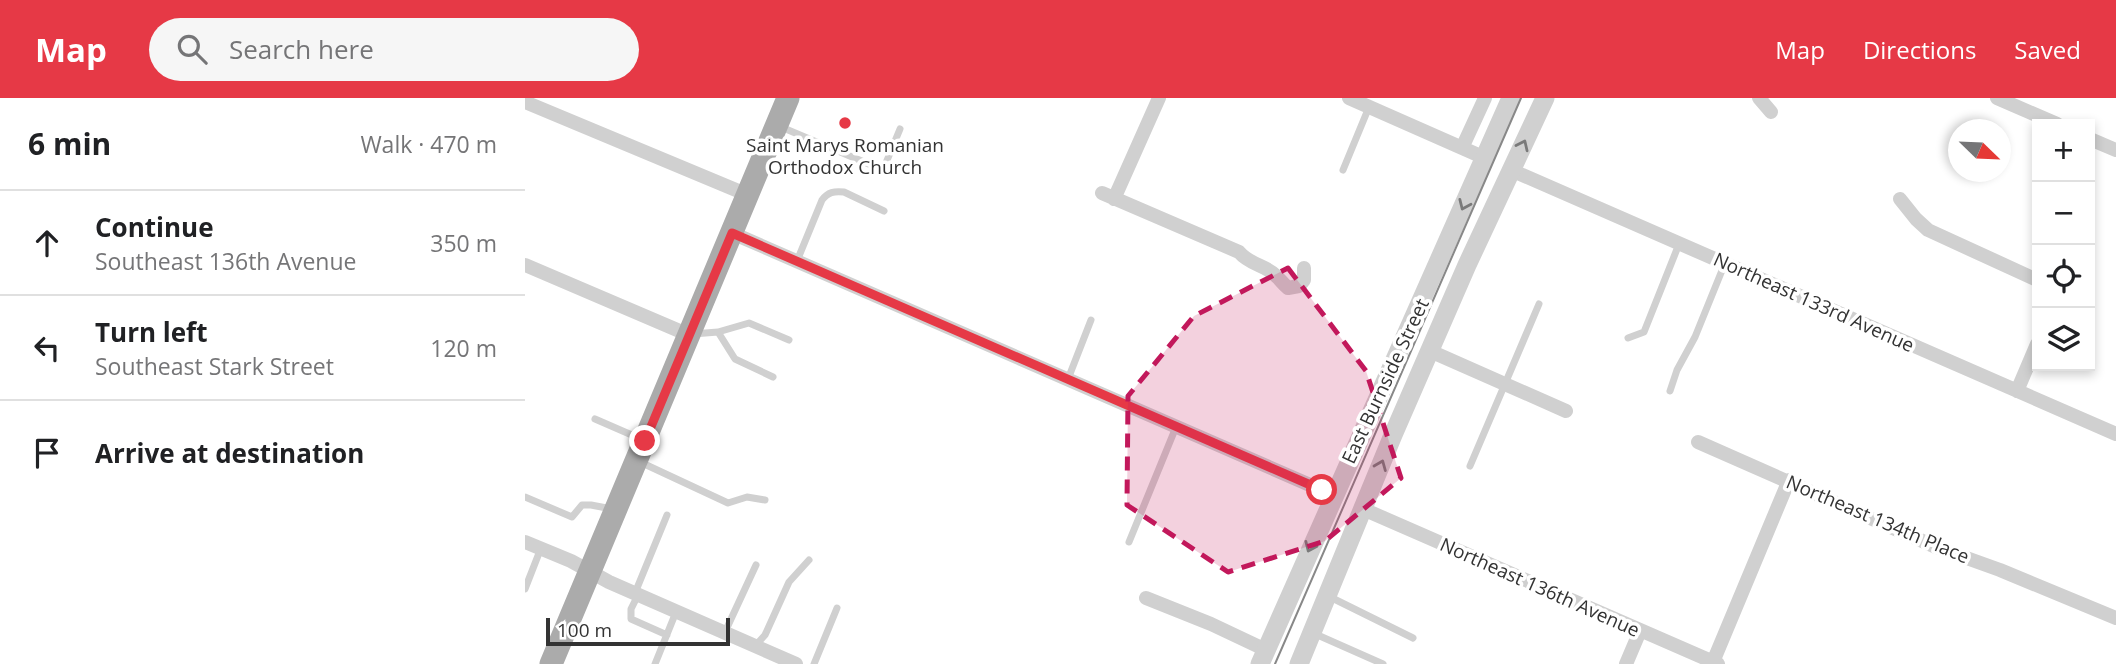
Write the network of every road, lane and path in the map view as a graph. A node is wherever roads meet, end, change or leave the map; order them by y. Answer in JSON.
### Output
{"nodes":[{"id":1,"x":788,"y":98,"type":"edge"},
{"id":2,"x":1159,"y":98,"type":"edge"},
{"id":3,"x":1349,"y":98,"type":"edge"},
{"id":4,"x":1485,"y":98,"type":"edge"},
{"id":5,"x":1511,"y":98,"type":"edge"},
{"id":6,"x":1545,"y":98,"type":"edge"},
{"id":7,"x":1759,"y":98,"type":"edge"},
{"id":8,"x":1997,"y":98,"type":"edge"},
{"id":9,"x":525,"y":102,"type":"edge"},
{"id":10,"x":1369,"y":107,"type":"junction"},
{"id":11,"x":1771,"y":112,"type":"dead end"},
{"id":12,"x":2045,"y":119,"type":"edge"},
{"id":13,"x":777,"y":125,"type":"junction"},
{"id":14,"x":900,"y":129,"type":"dead end"},
{"id":15,"x":2095,"y":141,"type":"edge"},
{"id":16,"x":1462,"y":148,"type":"junction"},
{"id":17,"x":2116,"y":150,"type":"edge"},
{"id":18,"x":1485,"y":158,"type":"junction"},
{"id":19,"x":1343,"y":170,"type":"dead end"},
{"id":20,"x":1511,"y":170,"type":"junction"},
{"id":21,"x":748,"y":195,"type":"junction"},
{"id":22,"x":1900,"y":199,"type":"dead end"},
{"id":23,"x":884,"y":211,"type":"dead end"},
{"id":24,"x":732,"y":233,"type":"junction"},
{"id":25,"x":1679,"y":243,"type":"junction"},
{"id":26,"x":797,"y":261,"type":"junction"},
{"id":27,"x":1725,"y":263,"type":"junction"},
{"id":28,"x":525,"y":265,"type":"edge"},
{"id":29,"x":1304,"y":268,"type":"dead end"},
{"id":30,"x":2032,"y":278,"type":"edge"},
{"id":31,"x":1539,"y":304,"type":"dead end"},
{"id":32,"x":1091,"y":320,"type":"dead end"},
{"id":33,"x":718,"y":332,"type":"junction"},
{"id":34,"x":689,"y":335,"type":"junction"},
{"id":35,"x":1628,"y":338,"type":"dead end"},
{"id":36,"x":789,"y":340,"type":"dead end"},
{"id":37,"x":1430,"y":351,"type":"junction"},
{"id":38,"x":2032,"y":356,"type":"edge"},
{"id":39,"x":773,"y":377,"type":"dead end"},
{"id":40,"x":1067,"y":379,"type":"junction"},
{"id":41,"x":1505,"y":384,"type":"junction"},
{"id":42,"x":1670,"y":391,"type":"dead end"},
{"id":43,"x":2017,"y":391,"type":"junction"},
{"id":44,"x":1566,"y":411,"type":"dead end"},
{"id":45,"x":595,"y":419,"type":"dead end"},
{"id":46,"x":1176,"y":426,"type":"junction"},
{"id":47,"x":2116,"y":434,"type":"edge"},
{"id":48,"x":1698,"y":442,"type":"dead end"},
{"id":49,"x":641,"y":450,"type":"junction"},
{"id":50,"x":1470,"y":466,"type":"dead end"},
{"id":51,"x":1789,"y":480,"type":"junction"},
{"id":52,"x":1333,"y":495,"type":"junction"},
{"id":53,"x":525,"y":497,"type":"edge"},
{"id":54,"x":765,"y":500,"type":"dead end"},
{"id":55,"x":1363,"y":509,"type":"junction"},
{"id":56,"x":616,"y":510,"type":"junction"},
{"id":57,"x":667,"y":515,"type":"dead end"},
{"id":58,"x":525,"y":541,"type":"edge"},
{"id":59,"x":1129,"y":542,"type":"dead end"},
{"id":60,"x":541,"y":548,"type":"junction"},
{"id":61,"x":809,"y":560,"type":"dead end"},
{"id":62,"x":756,"y":565,"type":"dead end"},
{"id":63,"x":590,"y":571,"type":"junction"},
{"id":64,"x":525,"y":589,"type":"edge"},
{"id":65,"x":636,"y":594,"type":"junction"},
{"id":66,"x":1328,"y":596,"type":"junction"},
{"id":67,"x":1146,"y":598,"type":"dead end"},
{"id":68,"x":837,"y":608,"type":"dead end"},
{"id":69,"x":677,"y":612,"type":"junction"},
{"id":70,"x":2116,"y":618,"type":"edge"},
{"id":71,"x":1640,"y":631,"type":"junction"},
{"id":72,"x":724,"y":633,"type":"junction"},
{"id":73,"x":1312,"y":633,"type":"junction"},
{"id":74,"x":667,"y":635,"type":"junction"},
{"id":75,"x":1413,"y":638,"type":"dead end"},
{"id":76,"x":754,"y":646,"type":"junction"},
{"id":77,"x":1263,"y":657,"type":"edge"},
{"id":78,"x":1716,"y":663,"type":"edge"},
{"id":79,"x":551,"y":664,"type":"edge"},
{"id":80,"x":655,"y":664,"type":"edge"},
{"id":81,"x":796,"y":664,"type":"edge"},
{"id":82,"x":814,"y":664,"type":"edge"},
{"id":83,"x":1300,"y":664,"type":"edge"},
{"id":84,"x":1383,"y":664,"type":"edge"},
{"id":85,"x":1626,"y":664,"type":"edge"}],
"edges":[{"from":1,"to":13,"type":"main road"},
{"from":2,"to":29,"type":"street"},
{"from":3,"to":10,"type":"street"},
{"from":4,"to":16,"type":"street"},
{"from":5,"to":18,"type":"street","name":"East Burnside Street"},
{"from":20,"to":6,"type":"street","name":"East Burnside Street","one_way":true},
{"from":7,"to":11,"type":"street"},
{"from":8,"to":12,"type":"street"},
{"from":9,"to":21,"type":"street"},
{"from":10,"to":16,"type":"street"},
{"from":10,"to":19,"type":"lane"},
{"from":13,"to":14,"type":"lane"},
{"from":13,"to":21,"type":"main road"},
{"from":15,"to":17,"type":"street"},
{"from":16,"to":18,"type":"street"},
{"from":18,"to":52,"type":"street","name":"East Burnside Street","one_way":true},
{"from":20,"to":25,"type":"street","name":"Northeast 133rd Avenue"},
{"from":20,"to":37,"type":"street","name":"East Burnside Street"},
{"from":21,"to":24,"type":"main road"},
{"from":22,"to":30,"type":"street"},
{"from":23,"to":26,"type":"lane"},
{"from":24,"to":26,"type":"street"},
{"from":24,"to":34,"type":"main road"},
{"from":25,"to":27,"type":"street","name":"Northeast 133rd Avenue"},
{"from":25,"to":35,"type":"lane"},
{"from":26,"to":40,"type":"street"},
{"from":27,"to":42,"type":"lane"},
{"from":27,"to":43,"type":"street","name":"Northeast 133rd Avenue"},
{"from":28,"to":34,"type":"street"},
{"from":31,"to":41,"type":"lane"},
{"from":32,"to":40,"type":"lane"},
{"from":33,"to":34,"type":"lane"},
{"from":33,"to":36,"type":"lane"},
{"from":33,"to":39,"type":"lane"},
{"from":34,"to":49,"type":"main road"},
{"from":37,"to":41,"type":"street"},
{"from":55,"to":37,"type":"street","name":"East Burnside Street","one_way":true},
{"from":38,"to":43,"type":"street"},
{"from":40,"to":46,"type":"street"},
{"from":41,"to":44,"type":"street"},
{"from":41,"to":50,"type":"lane"},
{"from":43,"to":47,"type":"street","name":"Northeast 133rd Avenue"},
{"from":45,"to":49,"type":"lane"},
{"from":46,"to":52,"type":"street"},
{"from":46,"to":59,"type":"lane"},
{"from":48,"to":51,"type":"street","name":"Northeast 134th Place"},
{"from":49,"to":54,"type":"lane"},
{"from":49,"to":56,"type":"main road"},
{"from":51,"to":70,"type":"street","name":"Northeast 134th Place"},
{"from":51,"to":78,"type":"street"},
{"from":52,"to":77,"type":"street","name":"East Burnside Street","one_way":true},
{"from":53,"to":56,"type":"lane"},
{"from":55,"to":66,"type":"street","name":"East Burnside Street"},
{"from":55,"to":71,"type":"street","name":"Northeast 136th Avenue"},
{"from":56,"to":63,"type":"main road"},
{"from":57,"to":65,"type":"lane"},
{"from":58,"to":60,"type":"street"},
{"from":60,"to":63,"type":"street"},
{"from":60,"to":64,"type":"lane"},
{"from":61,"to":76,"type":"lane"},
{"from":62,"to":72,"type":"lane"},
{"from":63,"to":65,"type":"street"},
{"from":63,"to":79,"type":"main road"},
{"from":65,"to":69,"type":"street"},
{"from":65,"to":74,"type":"lane"},
{"from":66,"to":73,"type":"street","name":"East Burnside Street"},
{"from":66,"to":75,"type":"lane"},
{"from":67,"to":77,"type":"street"},
{"from":68,"to":82,"type":"lane"},
{"from":69,"to":72,"type":"street"},
{"from":69,"to":74,"type":"lane"},
{"from":71,"to":78,"type":"street","name":"Northeast 136th Avenue"},
{"from":71,"to":85,"type":"street"},
{"from":72,"to":76,"type":"street"},
{"from":73,"to":83,"type":"street","name":"East Burnside Street"},
{"from":73,"to":84,"type":"lane"},
{"from":74,"to":80,"type":"lane"},
{"from":76,"to":81,"type":"street"}]}
